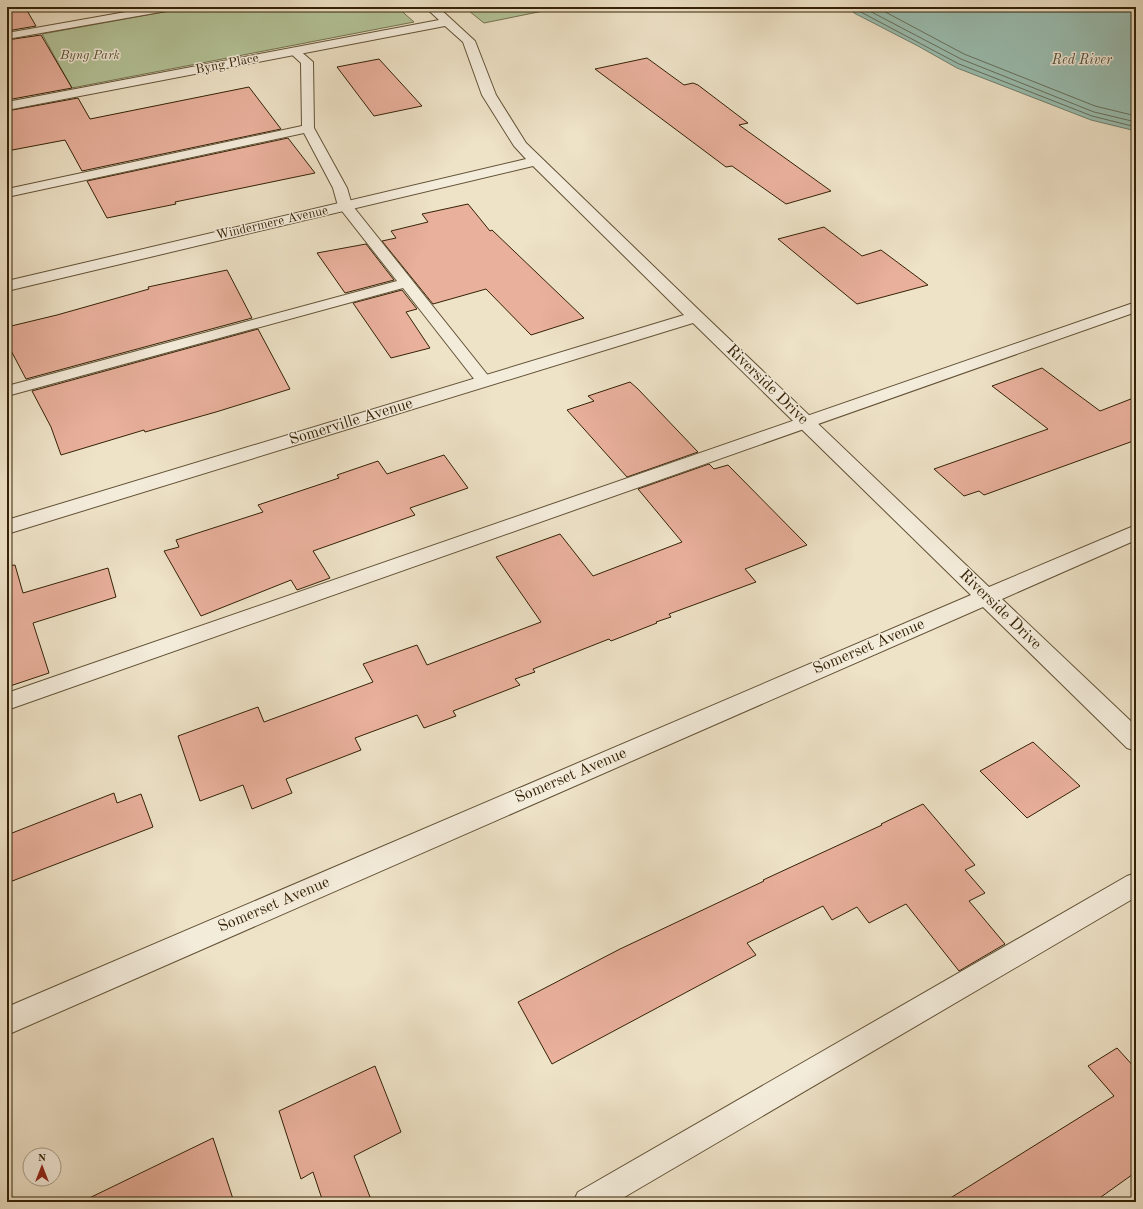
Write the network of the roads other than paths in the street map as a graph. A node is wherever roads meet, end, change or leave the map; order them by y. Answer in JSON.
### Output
{"nodes":[{"id":1,"x":172,"y":7,"type":"edge"},
{"id":2,"x":431,"y":7,"type":"edge"},
{"id":3,"x":446,"y":22,"type":"junction"},
{"id":4,"x":7,"y":36,"type":"edge"},
{"id":5,"x":294,"y":51,"type":"junction"},
{"id":6,"x":7,"y":106,"type":"edge"},
{"id":7,"x":308,"y":128,"type":"junction"},
{"id":8,"x":537,"y":160,"type":"junction"},
{"id":9,"x":7,"y":193,"type":"edge"},
{"id":10,"x":345,"y":206,"type":"junction"},
{"id":11,"x":406,"y":283,"type":"junction"},
{"id":12,"x":7,"y":286,"type":"edge"},
{"id":13,"x":1136,"y":307,"type":"edge"},
{"id":14,"x":696,"y":317,"type":"junction"},
{"id":15,"x":484,"y":381,"type":"junction"},
{"id":16,"x":7,"y":391,"type":"edge"},
{"id":17,"x":807,"y":423,"type":"junction"},
{"id":18,"x":7,"y":527,"type":"edge"},
{"id":19,"x":1136,"y":532,"type":"edge"},
{"id":20,"x":986,"y":596,"type":"junction"},
{"id":21,"x":7,"y":702,"type":"edge"},
{"id":22,"x":1136,"y":741,"type":"edge"},
{"id":23,"x":1136,"y":884,"type":"edge"},
{"id":24,"x":7,"y":1021,"type":"edge"},
{"id":25,"x":588,"y":1202,"type":"edge"}],
"edges":[{"from":1,"to":4,"type":"lane"},
{"from":2,"to":3,"type":"street","name":"Riverside Drive"},
{"from":3,"to":5,"type":"street","name":"Byng Place"},
{"from":3,"to":8,"type":"street","name":"Riverside Drive"},
{"from":5,"to":6,"type":"street","name":"Byng Place"},
{"from":5,"to":7,"type":"lane"},
{"from":7,"to":9,"type":"lane"},
{"from":7,"to":10,"type":"lane"},
{"from":8,"to":10,"type":"street","name":"Windermere Avenue"},
{"from":8,"to":14,"type":"street","name":"Riverside Drive"},
{"from":10,"to":11,"type":"lane"},
{"from":10,"to":12,"type":"street","name":"Windermere Avenue"},
{"from":11,"to":15,"type":"lane"},
{"from":11,"to":16,"type":"lane"},
{"from":13,"to":17,"type":"lane"},
{"from":14,"to":15,"type":"street","name":"Somerville Avenue"},
{"from":14,"to":17,"type":"street","name":"Riverside Drive"},
{"from":15,"to":18,"type":"street","name":"Somerville Avenue"},
{"from":17,"to":20,"type":"street","name":"Riverside Drive"},
{"from":17,"to":21,"type":"lane"},
{"from":19,"to":20,"type":"street","name":"Somerset Avenue"},
{"from":20,"to":22,"type":"street","name":"Riverside Drive"},
{"from":20,"to":24,"type":"street","name":"Somerset Avenue"},
{"from":23,"to":25,"type":"lane"}]}
